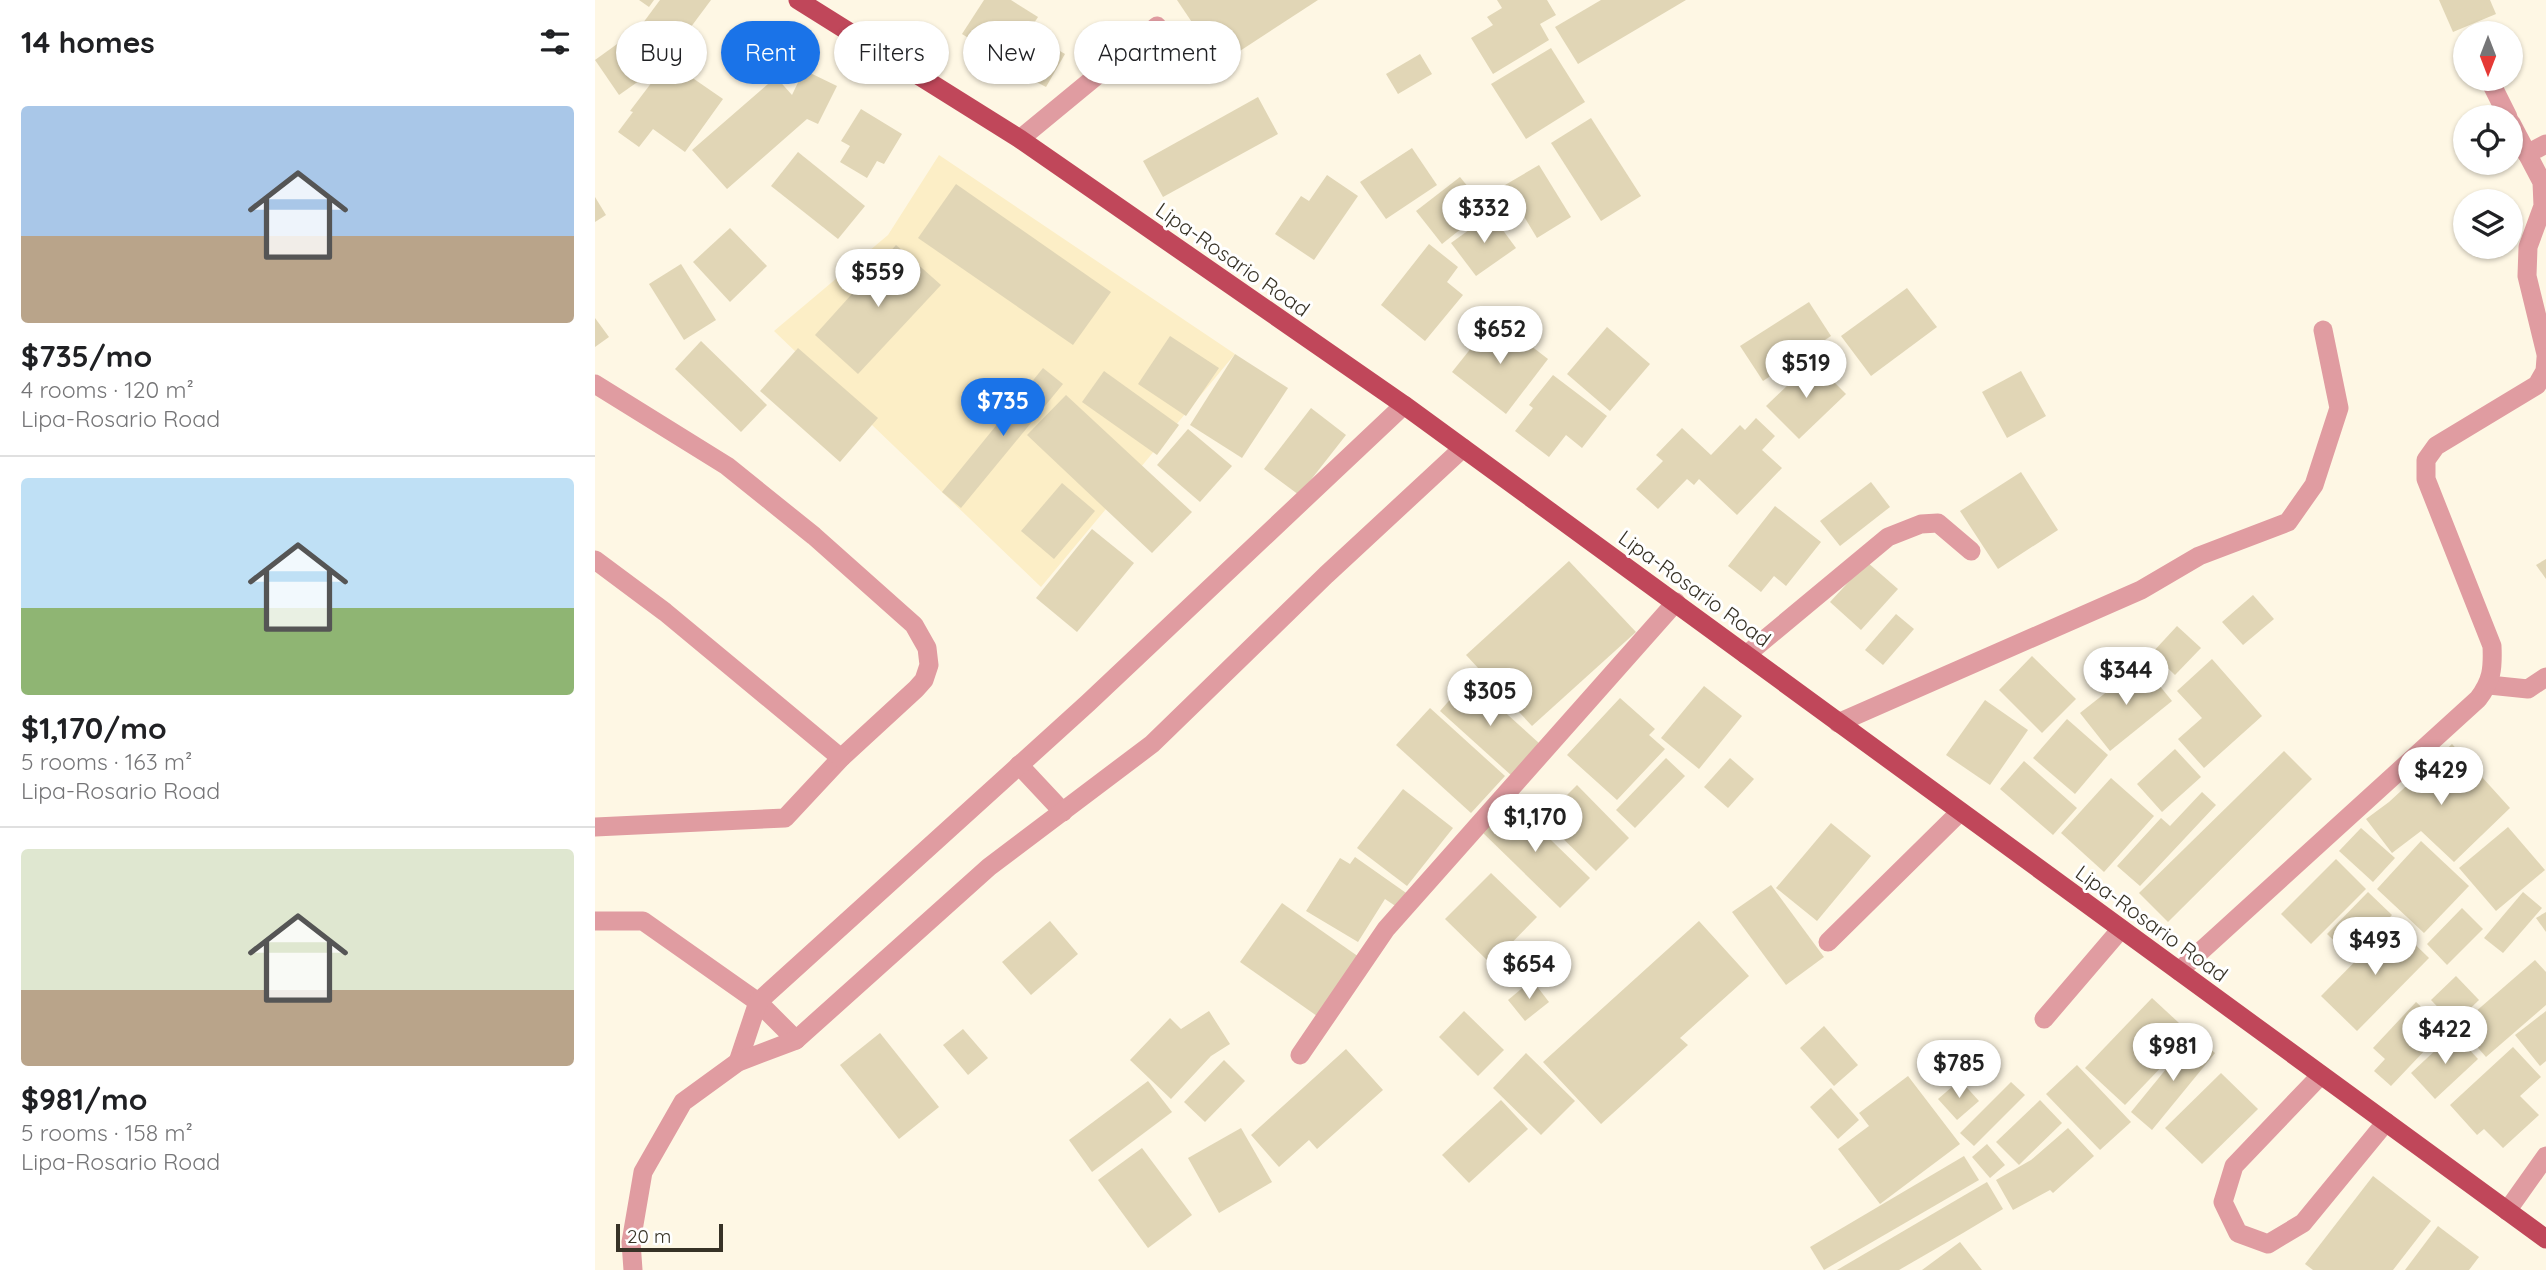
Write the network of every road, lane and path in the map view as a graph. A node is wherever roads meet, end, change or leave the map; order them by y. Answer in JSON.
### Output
{"nodes":[{"id":1,"x":798,"y":0,"type":"edge"},
{"id":2,"x":1087,"y":84,"type":"edge"},
{"id":3,"x":1020,"y":139,"type":"junction"},
{"id":4,"x":2546,"y":144,"type":"edge"},
{"id":5,"x":2523,"y":146,"type":"edge"},
{"id":6,"x":2527,"y":153,"type":"junction"},
{"id":7,"x":2323,"y":330,"type":"dead end"},
{"id":8,"x":2546,"y":356,"type":"edge"},
{"id":9,"x":595,"y":384,"type":"edge"},
{"id":10,"x":1404,"y":405,"type":"junction"},
{"id":11,"x":1463,"y":448,"type":"junction"},
{"id":12,"x":1971,"y":551,"type":"dead end"},
{"id":13,"x":595,"y":560,"type":"edge"},
{"id":14,"x":1676,"y":602,"type":"junction"},
{"id":15,"x":1746,"y":655,"type":"junction"},
{"id":16,"x":2546,"y":677,"type":"edge"},
{"id":17,"x":2489,"y":685,"type":"junction"},
{"id":18,"x":1838,"y":723,"type":"junction"},
{"id":19,"x":841,"y":758,"type":"junction"},
{"id":20,"x":1019,"y":765,"type":"junction"},
{"id":21,"x":1063,"y":812,"type":"junction"},
{"id":22,"x":1960,"y":812,"type":"junction"},
{"id":23,"x":595,"y":827,"type":"edge"},
{"id":24,"x":595,"y":921,"type":"edge"},
{"id":25,"x":2120,"y":929,"type":"junction"},
{"id":26,"x":1828,"y":942,"type":"dead end"},
{"id":27,"x":2179,"y":971,"type":"junction"},
{"id":28,"x":758,"y":1002,"type":"junction"},
{"id":29,"x":2044,"y":1019,"type":"dead end"},
{"id":30,"x":796,"y":1041,"type":"junction"},
{"id":31,"x":1300,"y":1055,"type":"dead end"},
{"id":32,"x":738,"y":1062,"type":"junction"},
{"id":33,"x":2321,"y":1075,"type":"junction"},
{"id":34,"x":2386,"y":1122,"type":"junction"},
{"id":35,"x":2546,"y":1156,"type":"edge"},
{"id":36,"x":2507,"y":1211,"type":"junction"},
{"id":37,"x":2546,"y":1239,"type":"edge"},
{"id":38,"x":633,"y":1270,"type":"edge"}],
"edges":[{"from":1,"to":3,"type":"main road","name":"Lipa-Rosario Road"},
{"from":2,"to":3,"type":"street"},
{"from":3,"to":10,"type":"main road","name":"Lipa-Rosario Road"},
{"from":4,"to":6,"type":"street"},
{"from":5,"to":6,"type":"street"},
{"from":6,"to":8,"type":"street"},
{"from":7,"to":18,"type":"street"},
{"from":8,"to":17,"type":"street"},
{"from":9,"to":19,"type":"street"},
{"from":10,"to":11,"type":"main road","name":"Lipa-Rosario Road"},
{"from":10,"to":20,"type":"street"},
{"from":11,"to":14,"type":"main road","name":"Lipa-Rosario Road"},
{"from":11,"to":21,"type":"street"},
{"from":12,"to":15,"type":"street"},
{"from":13,"to":19,"type":"street"},
{"from":14,"to":15,"type":"main road","name":"Lipa-Rosario Road"},
{"from":14,"to":31,"type":"street"},
{"from":15,"to":18,"type":"main road","name":"Lipa-Rosario Road"},
{"from":16,"to":17,"type":"street"},
{"from":17,"to":27,"type":"street"},
{"from":18,"to":22,"type":"main road","name":"Lipa-Rosario Road"},
{"from":19,"to":23,"type":"street"},
{"from":20,"to":21,"type":"street"},
{"from":20,"to":28,"type":"street"},
{"from":21,"to":30,"type":"street"},
{"from":22,"to":25,"type":"main road","name":"Lipa-Rosario Road"},
{"from":22,"to":26,"type":"street"},
{"from":24,"to":28,"type":"street"},
{"from":25,"to":27,"type":"main road","name":"Lipa-Rosario Road"},
{"from":25,"to":29,"type":"street"},
{"from":27,"to":33,"type":"main road","name":"Lipa-Rosario Road"},
{"from":28,"to":30,"type":"street"},
{"from":28,"to":32,"type":"street"},
{"from":30,"to":32,"type":"street"},
{"from":32,"to":38,"type":"street"},
{"from":33,"to":34,"type":"main road","name":"Lipa-Rosario Road"},
{"from":33,"to":34,"type":"street"},
{"from":34,"to":36,"type":"main road","name":"Lipa-Rosario Road"},
{"from":35,"to":36,"type":"street"},
{"from":36,"to":37,"type":"main road","name":"Lipa-Rosario Road"}]}
